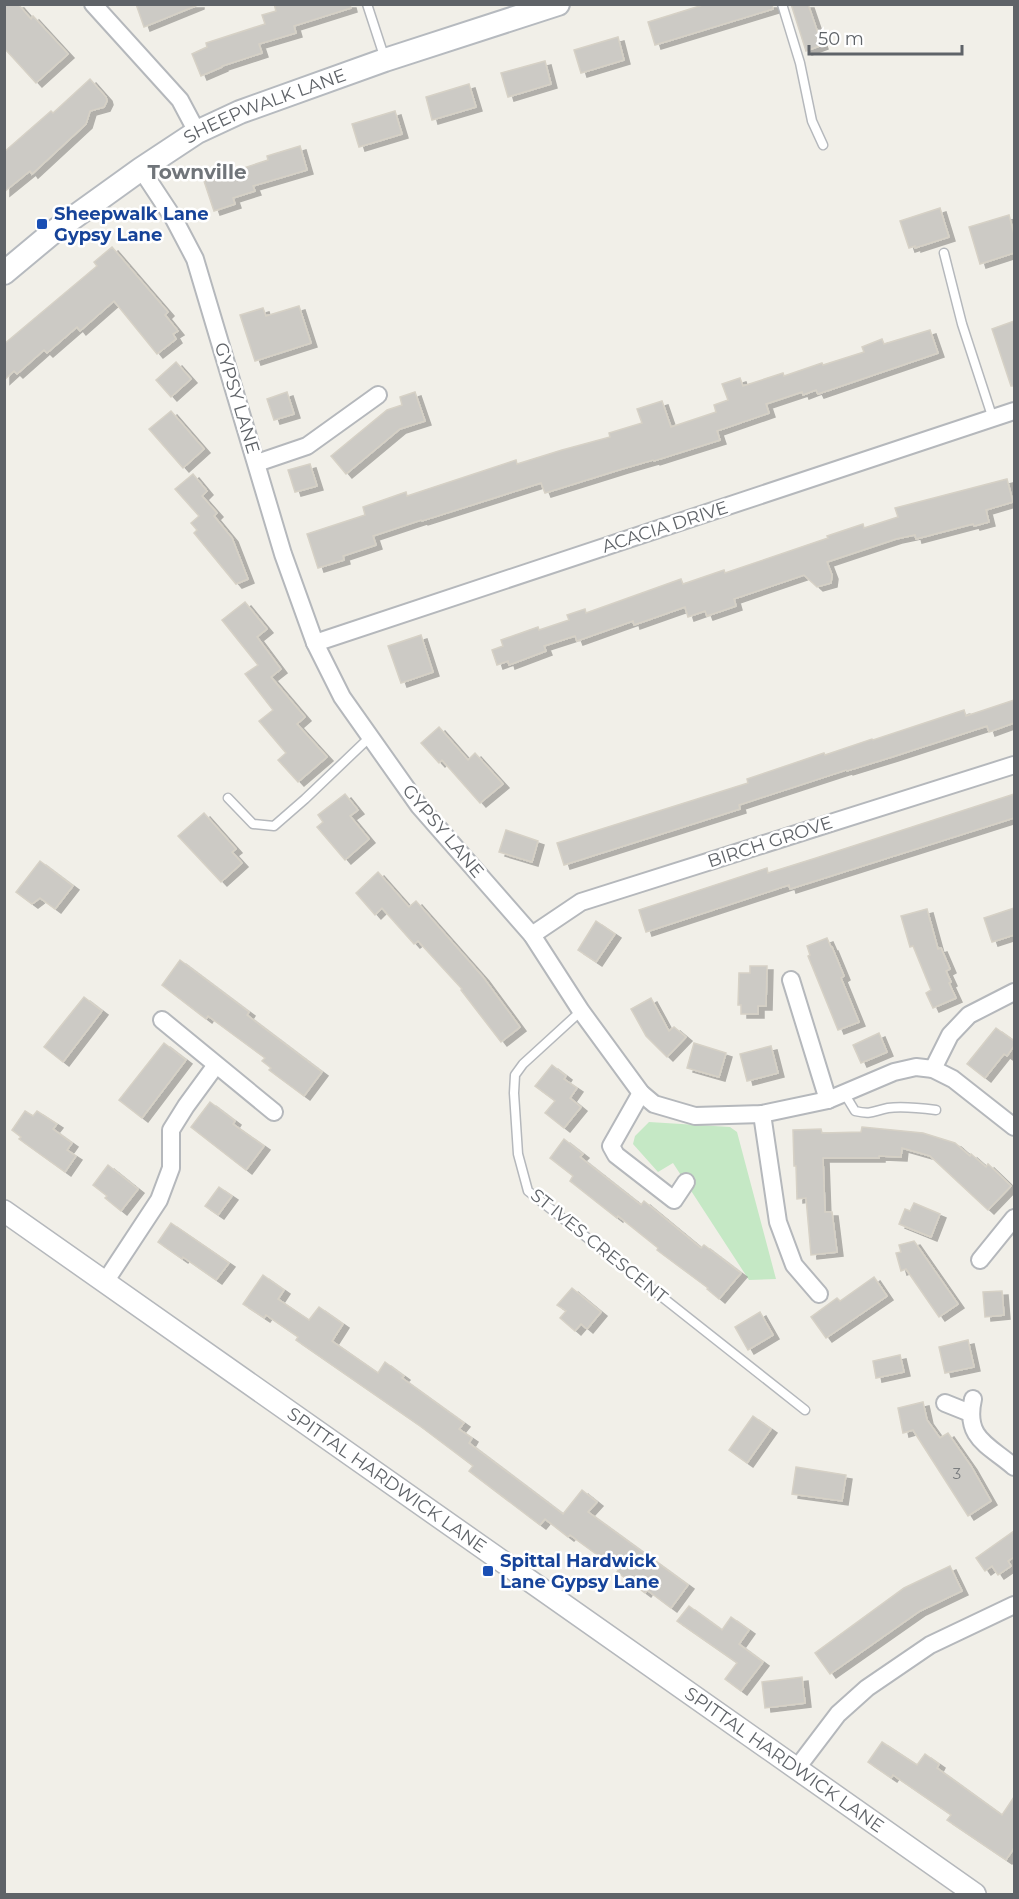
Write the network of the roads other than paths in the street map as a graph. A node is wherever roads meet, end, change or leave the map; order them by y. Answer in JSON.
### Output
{"nodes":[{"id":1,"x":93,"y":4,"type":"edge"},
{"id":2,"x":367,"y":4,"type":"edge"},
{"id":3,"x":558,"y":4,"type":"edge"},
{"id":4,"x":782,"y":4,"type":"edge"},
{"id":5,"x":385,"y":60,"type":"junction"},
{"id":6,"x":197,"y":132,"type":"junction"},
{"id":7,"x":823,"y":145,"type":"dead end"},
{"id":8,"x":141,"y":169,"type":"junction"},
{"id":9,"x":944,"y":253,"type":"dead end"},
{"id":10,"x":4,"y":273,"type":"edge"},
{"id":11,"x":378,"y":395,"type":"dead end"},
{"id":12,"x":1014,"y":411,"type":"edge"},
{"id":13,"x":993,"y":419,"type":"junction"},
{"id":14,"x":257,"y":463,"type":"junction"},
{"id":15,"x":315,"y":643,"type":"junction"},
{"id":16,"x":370,"y":737,"type":"junction"},
{"id":17,"x":1014,"y":765,"type":"edge"},
{"id":18,"x":228,"y":798,"type":"dead end"},
{"id":19,"x":532,"y":935,"type":"junction"},
{"id":20,"x":791,"y":980,"type":"dead end"},
{"id":21,"x":1014,"y":992,"type":"edge"},
{"id":22,"x":581,"y":1011,"type":"junction"},
{"id":23,"x":162,"y":1020,"type":"dead end"},
{"id":24,"x":216,"y":1065,"type":"junction"},
{"id":25,"x":933,"y":1069,"type":"junction"},
{"id":26,"x":641,"y":1093,"type":"junction"},
{"id":27,"x":844,"y":1093,"type":"junction"},
{"id":28,"x":828,"y":1100,"type":"junction"},
{"id":29,"x":936,"y":1110,"type":"dead end"},
{"id":30,"x":274,"y":1112,"type":"dead end"},
{"id":31,"x":762,"y":1114,"type":"junction"},
{"id":32,"x":1014,"y":1127,"type":"edge"},
{"id":33,"x":686,"y":1182,"type":"dead end"},
{"id":34,"x":4,"y":1211,"type":"edge"},
{"id":35,"x":1014,"y":1218,"type":"edge"},
{"id":36,"x":980,"y":1260,"type":"dead end"},
{"id":37,"x":105,"y":1282,"type":"junction"},
{"id":38,"x":819,"y":1294,"type":"dead end"},
{"id":39,"x":945,"y":1403,"type":"dead end"},
{"id":40,"x":805,"y":1410,"type":"dead end"},
{"id":41,"x":1014,"y":1467,"type":"edge"},
{"id":42,"x":1014,"y":1605,"type":"edge"},
{"id":43,"x":797,"y":1768,"type":"junction"},
{"id":44,"x":975,"y":1894,"type":"edge"}],
"edges":[{"from":1,"to":6,"type":"street"},
{"from":2,"to":5,"type":"lane"},
{"from":3,"to":5,"type":"main road","name":"SHEEPWALK LANE"},
{"from":4,"to":7,"type":"lane"},
{"from":5,"to":6,"type":"main road","name":"SHEEPWALK LANE"},
{"from":6,"to":8,"type":"main road","name":"SHEEPWALK LANE"},
{"from":8,"to":10,"type":"main road","name":"SHEEPWALK LANE"},
{"from":8,"to":14,"type":"street","name":"GYPSY LANE"},
{"from":9,"to":13,"type":"lane"},
{"from":11,"to":14,"type":"street"},
{"from":12,"to":13,"type":"street","name":"ACACIA DRIVE"},
{"from":13,"to":15,"type":"street","name":"ACACIA DRIVE"},
{"from":14,"to":15,"type":"street","name":"GYPSY LANE"},
{"from":15,"to":16,"type":"street","name":"GYPSY LANE"},
{"from":16,"to":18,"type":"lane"},
{"from":16,"to":19,"type":"street","name":"GYPSY LANE"},
{"from":17,"to":19,"type":"street","name":"BIRCH GROVE"},
{"from":19,"to":22,"type":"street","name":"GYPSY LANE"},
{"from":20,"to":28,"type":"street"},
{"from":21,"to":25,"type":"street"},
{"from":22,"to":26,"type":"street","name":"GYPSY LANE"},
{"from":22,"to":40,"type":"lane","name":"ST IVES CRESCENT"},
{"from":23,"to":24,"type":"street"},
{"from":24,"to":30,"type":"street"},
{"from":24,"to":37,"type":"street"},
{"from":25,"to":27,"type":"street","name":"GYPSY LANE"},
{"from":25,"to":32,"type":"street"},
{"from":26,"to":31,"type":"street","name":"GYPSY LANE"},
{"from":26,"to":33,"type":"street"},
{"from":27,"to":28,"type":"street","name":"GYPSY LANE"},
{"from":27,"to":29,"type":"lane"},
{"from":28,"to":31,"type":"street","name":"GYPSY LANE"},
{"from":31,"to":38,"type":"street"},
{"from":34,"to":37,"type":"street","name":"SPITTAL HARDWICK LANE"},
{"from":35,"to":36,"type":"street"},
{"from":37,"to":43,"type":"street","name":"SPITTAL HARDWICK LANE"},
{"from":39,"to":41,"type":"street"},
{"from":42,"to":43,"type":"street"},
{"from":43,"to":44,"type":"street","name":"SPITTAL HARDWICK LANE"}]}
